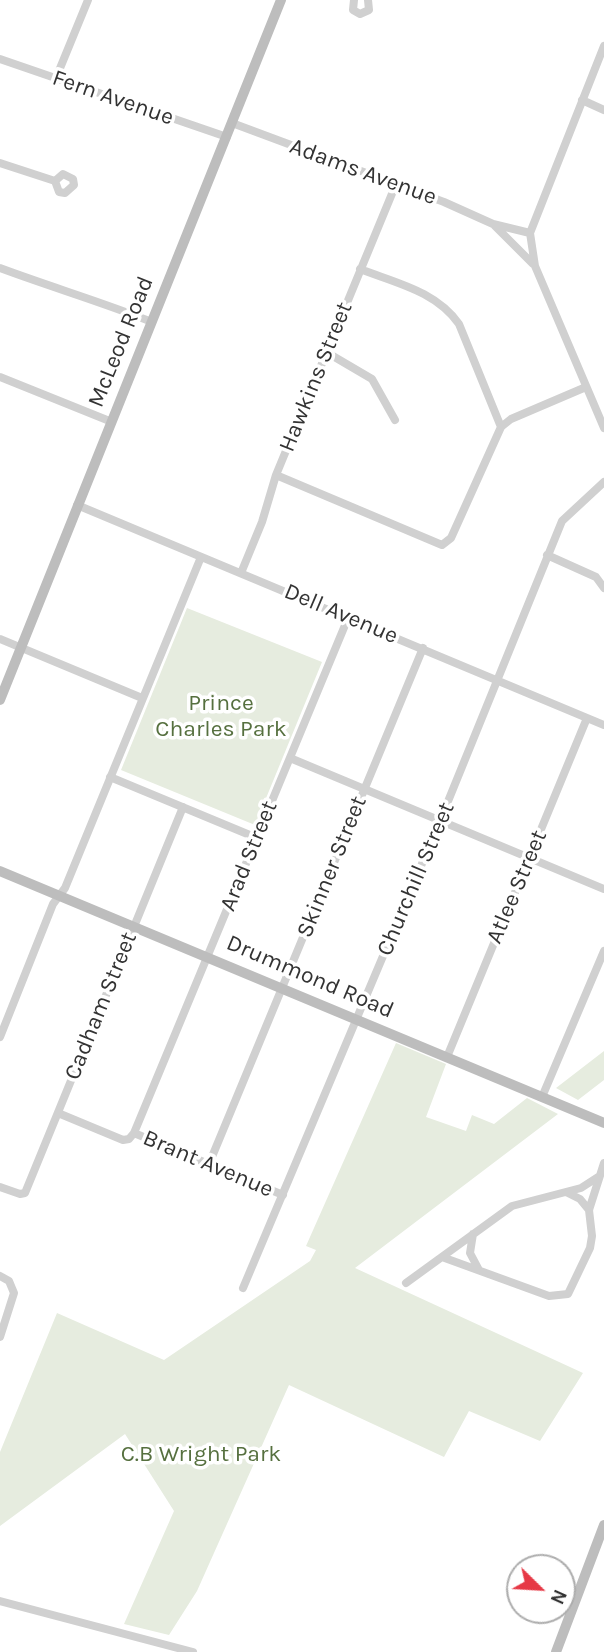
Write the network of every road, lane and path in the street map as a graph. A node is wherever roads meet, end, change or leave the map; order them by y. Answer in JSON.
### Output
{"nodes":[{"id":1,"x":88,"y":0,"type":"edge"},
{"id":2,"x":281,"y":0,"type":"edge"},
{"id":3,"x":341,"y":0,"type":"edge"},
{"id":4,"x":368,"y":0,"type":"edge"},
{"id":5,"x":353,"y":2,"type":"edge"},
{"id":6,"x":604,"y":46,"type":"edge"},
{"id":7,"x":0,"y":59,"type":"edge"},
{"id":8,"x":56,"y":78,"type":"junction"},
{"id":9,"x":582,"y":100,"type":"junction"},
{"id":10,"x":604,"y":110,"type":"edge"},
{"id":11,"x":232,"y":122,"type":"junction"},
{"id":12,"x":227,"y":136,"type":"junction"},
{"id":13,"x":0,"y":163,"type":"edge"},
{"id":14,"x":55,"y":181,"type":"dead end"},
{"id":15,"x":396,"y":184,"type":"junction"},
{"id":16,"x":494,"y":224,"type":"junction"},
{"id":17,"x":530,"y":233,"type":"junction"},
{"id":18,"x":535,"y":266,"type":"junction"},
{"id":19,"x":0,"y":268,"type":"edge"},
{"id":20,"x":360,"y":269,"type":"junction"},
{"id":21,"x":152,"y":322,"type":"junction"},
{"id":22,"x":326,"y":352,"type":"junction"},
{"id":23,"x":0,"y":377,"type":"edge"},
{"id":24,"x":586,"y":387,"type":"junction"},
{"id":25,"x":395,"y":420,"type":"dead end"},
{"id":26,"x":112,"y":422,"type":"junction"},
{"id":27,"x":501,"y":427,"type":"junction"},
{"id":28,"x":604,"y":428,"type":"edge"},
{"id":29,"x":276,"y":475,"type":"junction"},
{"id":30,"x":604,"y":482,"type":"edge"},
{"id":31,"x":77,"y":505,"type":"junction"},
{"id":32,"x":547,"y":555,"type":"junction"},
{"id":33,"x":201,"y":557,"type":"junction"},
{"id":34,"x":240,"y":573,"type":"junction"},
{"id":35,"x":604,"y":588,"type":"edge"},
{"id":36,"x":348,"y":618,"type":"junction"},
{"id":37,"x":0,"y":639,"type":"edge"},
{"id":38,"x":423,"y":648,"type":"junction"},
{"id":39,"x":22,"y":649,"type":"junction"},
{"id":40,"x":498,"y":680,"type":"junction"},
{"id":41,"x":142,"y":698,"type":"junction"},
{"id":42,"x":0,"y":700,"type":"edge"},
{"id":43,"x":587,"y":718,"type":"junction"},
{"id":44,"x":604,"y":725,"type":"edge"},
{"id":45,"x":290,"y":758,"type":"junction"},
{"id":46,"x":110,"y":777,"type":"junction"},
{"id":47,"x":365,"y":789,"type":"junction"},
{"id":48,"x":183,"y":807,"type":"junction"},
{"id":49,"x":440,"y":821,"type":"junction"},
{"id":50,"x":257,"y":838,"type":"junction"},
{"id":51,"x":529,"y":858,"type":"junction"},
{"id":52,"x":0,"y":871,"type":"edge"},
{"id":53,"x":604,"y":889,"type":"edge"},
{"id":54,"x":60,"y":895,"type":"junction"},
{"id":55,"x":133,"y":926,"type":"junction"},
{"id":56,"x":604,"y":951,"type":"edge"},
{"id":57,"x":208,"y":957,"type":"junction"},
{"id":58,"x":595,"y":974,"type":"junction"},
{"id":59,"x":604,"y":978,"type":"edge"},
{"id":60,"x":282,"y":988,"type":"junction"},
{"id":61,"x":357,"y":1020,"type":"junction"},
{"id":62,"x":0,"y":1037,"type":"edge"},
{"id":63,"x":447,"y":1057,"type":"junction"},
{"id":64,"x":542,"y":1097,"type":"junction"},
{"id":65,"x":58,"y":1113,"type":"junction"},
{"id":66,"x":604,"y":1123,"type":"edge"},
{"id":67,"x":134,"y":1133,"type":"junction"},
{"id":68,"x":209,"y":1164,"type":"junction"},
{"id":69,"x":604,"y":1164,"type":"edge"},
{"id":70,"x":598,"y":1177,"type":"junction"},
{"id":71,"x":0,"y":1187,"type":"edge"},
{"id":72,"x":565,"y":1193,"type":"junction"},
{"id":73,"x":284,"y":1195,"type":"junction"},
{"id":74,"x":589,"y":1210,"type":"junction"},
{"id":75,"x":474,"y":1233,"type":"junction"},
{"id":76,"x":442,"y":1256,"type":"junction"},
{"id":77,"x":479,"y":1270,"type":"junction"},
{"id":78,"x":0,"y":1276,"type":"edge"},
{"id":79,"x":406,"y":1283,"type":"dead end"},
{"id":80,"x":243,"y":1288,"type":"dead end"},
{"id":81,"x":0,"y":1337,"type":"edge"},
{"id":82,"x":604,"y":1525,"type":"edge"},
{"id":83,"x":0,"y":1601,"type":"edge"},
{"id":84,"x":193,"y":1652,"type":"edge"},
{"id":85,"x":556,"y":1652,"type":"edge"}],
"edges":[{"from":1,"to":8,"type":"street"},
{"from":2,"to":11,"type":"main road","name":"McLeod Road"},
{"from":3,"to":5,"type":"street"},
{"from":4,"to":5,"type":"street"},
{"from":6,"to":9,"type":"street"},
{"from":7,"to":8,"type":"street","name":"Fern Avenue"},
{"from":8,"to":12,"type":"street","name":"Fern Avenue"},
{"from":9,"to":10,"type":"street"},
{"from":9,"to":17,"type":"street"},
{"from":11,"to":12,"type":"main road","name":"McLeod Road"},
{"from":11,"to":15,"type":"street","name":"Adams Avenue"},
{"from":12,"to":21,"type":"main road","name":"McLeod Road"},
{"from":13,"to":14,"type":"street"},
{"from":15,"to":16,"type":"street","name":"Adams Avenue"},
{"from":15,"to":20,"type":"street","name":"Hawkins Street"},
{"from":16,"to":17,"type":"street","name":"Adams Avenue"},
{"from":16,"to":18,"type":"street","name":"Adams Avenue"},
{"from":17,"to":18,"type":"street"},
{"from":18,"to":24,"type":"street"},
{"from":19,"to":21,"type":"street"},
{"from":20,"to":22,"type":"street","name":"Hawkins Street"},
{"from":20,"to":27,"type":"street"},
{"from":21,"to":26,"type":"main road","name":"McLeod Road"},
{"from":22,"to":25,"type":"street"},
{"from":22,"to":29,"type":"street","name":"Hawkins Street"},
{"from":23,"to":26,"type":"street"},
{"from":24,"to":27,"type":"street"},
{"from":24,"to":28,"type":"street"},
{"from":26,"to":31,"type":"main road","name":"McLeod Road"},
{"from":27,"to":29,"type":"street"},
{"from":29,"to":34,"type":"street","name":"Hawkins Street"},
{"from":30,"to":32,"type":"street","name":"Churchill Street"},
{"from":31,"to":33,"type":"street","name":"Dell Avenue"},
{"from":31,"to":39,"type":"main road","name":"McLeod Road"},
{"from":32,"to":35,"type":"street"},
{"from":32,"to":40,"type":"street","name":"Churchill Street"},
{"from":33,"to":34,"type":"street","name":"Dell Avenue"},
{"from":33,"to":41,"type":"street"},
{"from":34,"to":36,"type":"street","name":"Dell Avenue"},
{"from":36,"to":38,"type":"street","name":"Dell Avenue"},
{"from":36,"to":45,"type":"street","name":"Arad Street"},
{"from":37,"to":39,"type":"street"},
{"from":38,"to":40,"type":"street","name":"Dell Avenue"},
{"from":38,"to":47,"type":"street","name":"Skinner Street"},
{"from":39,"to":41,"type":"street"},
{"from":39,"to":42,"type":"main road","name":"McLeod Road"},
{"from":40,"to":43,"type":"street","name":"Dell Avenue"},
{"from":40,"to":49,"type":"street","name":"Churchill Street"},
{"from":41,"to":46,"type":"street"},
{"from":43,"to":44,"type":"street","name":"Dell Avenue"},
{"from":43,"to":51,"type":"street","name":"Atlee Street"},
{"from":45,"to":47,"type":"street"},
{"from":45,"to":50,"type":"street","name":"Arad Street"},
{"from":46,"to":48,"type":"street"},
{"from":46,"to":54,"type":"street"},
{"from":47,"to":49,"type":"street"},
{"from":47,"to":60,"type":"street","name":"Skinner Street"},
{"from":48,"to":50,"type":"street"},
{"from":48,"to":55,"type":"street","name":"Cadham Street"},
{"from":49,"to":51,"type":"street"},
{"from":49,"to":61,"type":"street","name":"Churchill Street"},
{"from":50,"to":57,"type":"street","name":"Arad Street"},
{"from":51,"to":53,"type":"street"},
{"from":51,"to":63,"type":"street","name":"Atlee Street"},
{"from":52,"to":54,"type":"main road","name":"Drummond Road"},
{"from":54,"to":55,"type":"main road","name":"Drummond Road"},
{"from":54,"to":62,"type":"street"},
{"from":55,"to":57,"type":"main road","name":"Drummond Road"},
{"from":55,"to":65,"type":"street","name":"Cadham Street"},
{"from":56,"to":58,"type":"street"},
{"from":57,"to":60,"type":"main road","name":"Drummond Road"},
{"from":57,"to":67,"type":"street","name":"Arad Street"},
{"from":58,"to":59,"type":"street"},
{"from":58,"to":64,"type":"street"},
{"from":60,"to":61,"type":"main road","name":"Drummond Road"},
{"from":60,"to":68,"type":"street","name":"Skinner Street"},
{"from":61,"to":63,"type":"main road","name":"Drummond Road"},
{"from":61,"to":73,"type":"street","name":"Churchill Street"},
{"from":63,"to":64,"type":"main road","name":"Drummond Road"},
{"from":64,"to":66,"type":"main road","name":"Drummond Road"},
{"from":65,"to":67,"type":"street","name":"Brant Avenue"},
{"from":65,"to":71,"type":"street","name":"Cadham Street"},
{"from":67,"to":68,"type":"street","name":"Brant Avenue"},
{"from":68,"to":73,"type":"street","name":"Brant Avenue"},
{"from":69,"to":70,"type":"street"},
{"from":70,"to":72,"type":"street"},
{"from":70,"to":74,"type":"street"},
{"from":72,"to":74,"type":"street"},
{"from":72,"to":75,"type":"street"},
{"from":73,"to":80,"type":"street","name":"Churchill Street"},
{"from":74,"to":77,"type":"street"},
{"from":75,"to":76,"type":"street"},
{"from":75,"to":77,"type":"street"},
{"from":76,"to":77,"type":"street"},
{"from":76,"to":79,"type":"street"},
{"from":78,"to":81,"type":"street"},
{"from":82,"to":85,"type":"main road"},
{"from":83,"to":84,"type":"street"}]}
